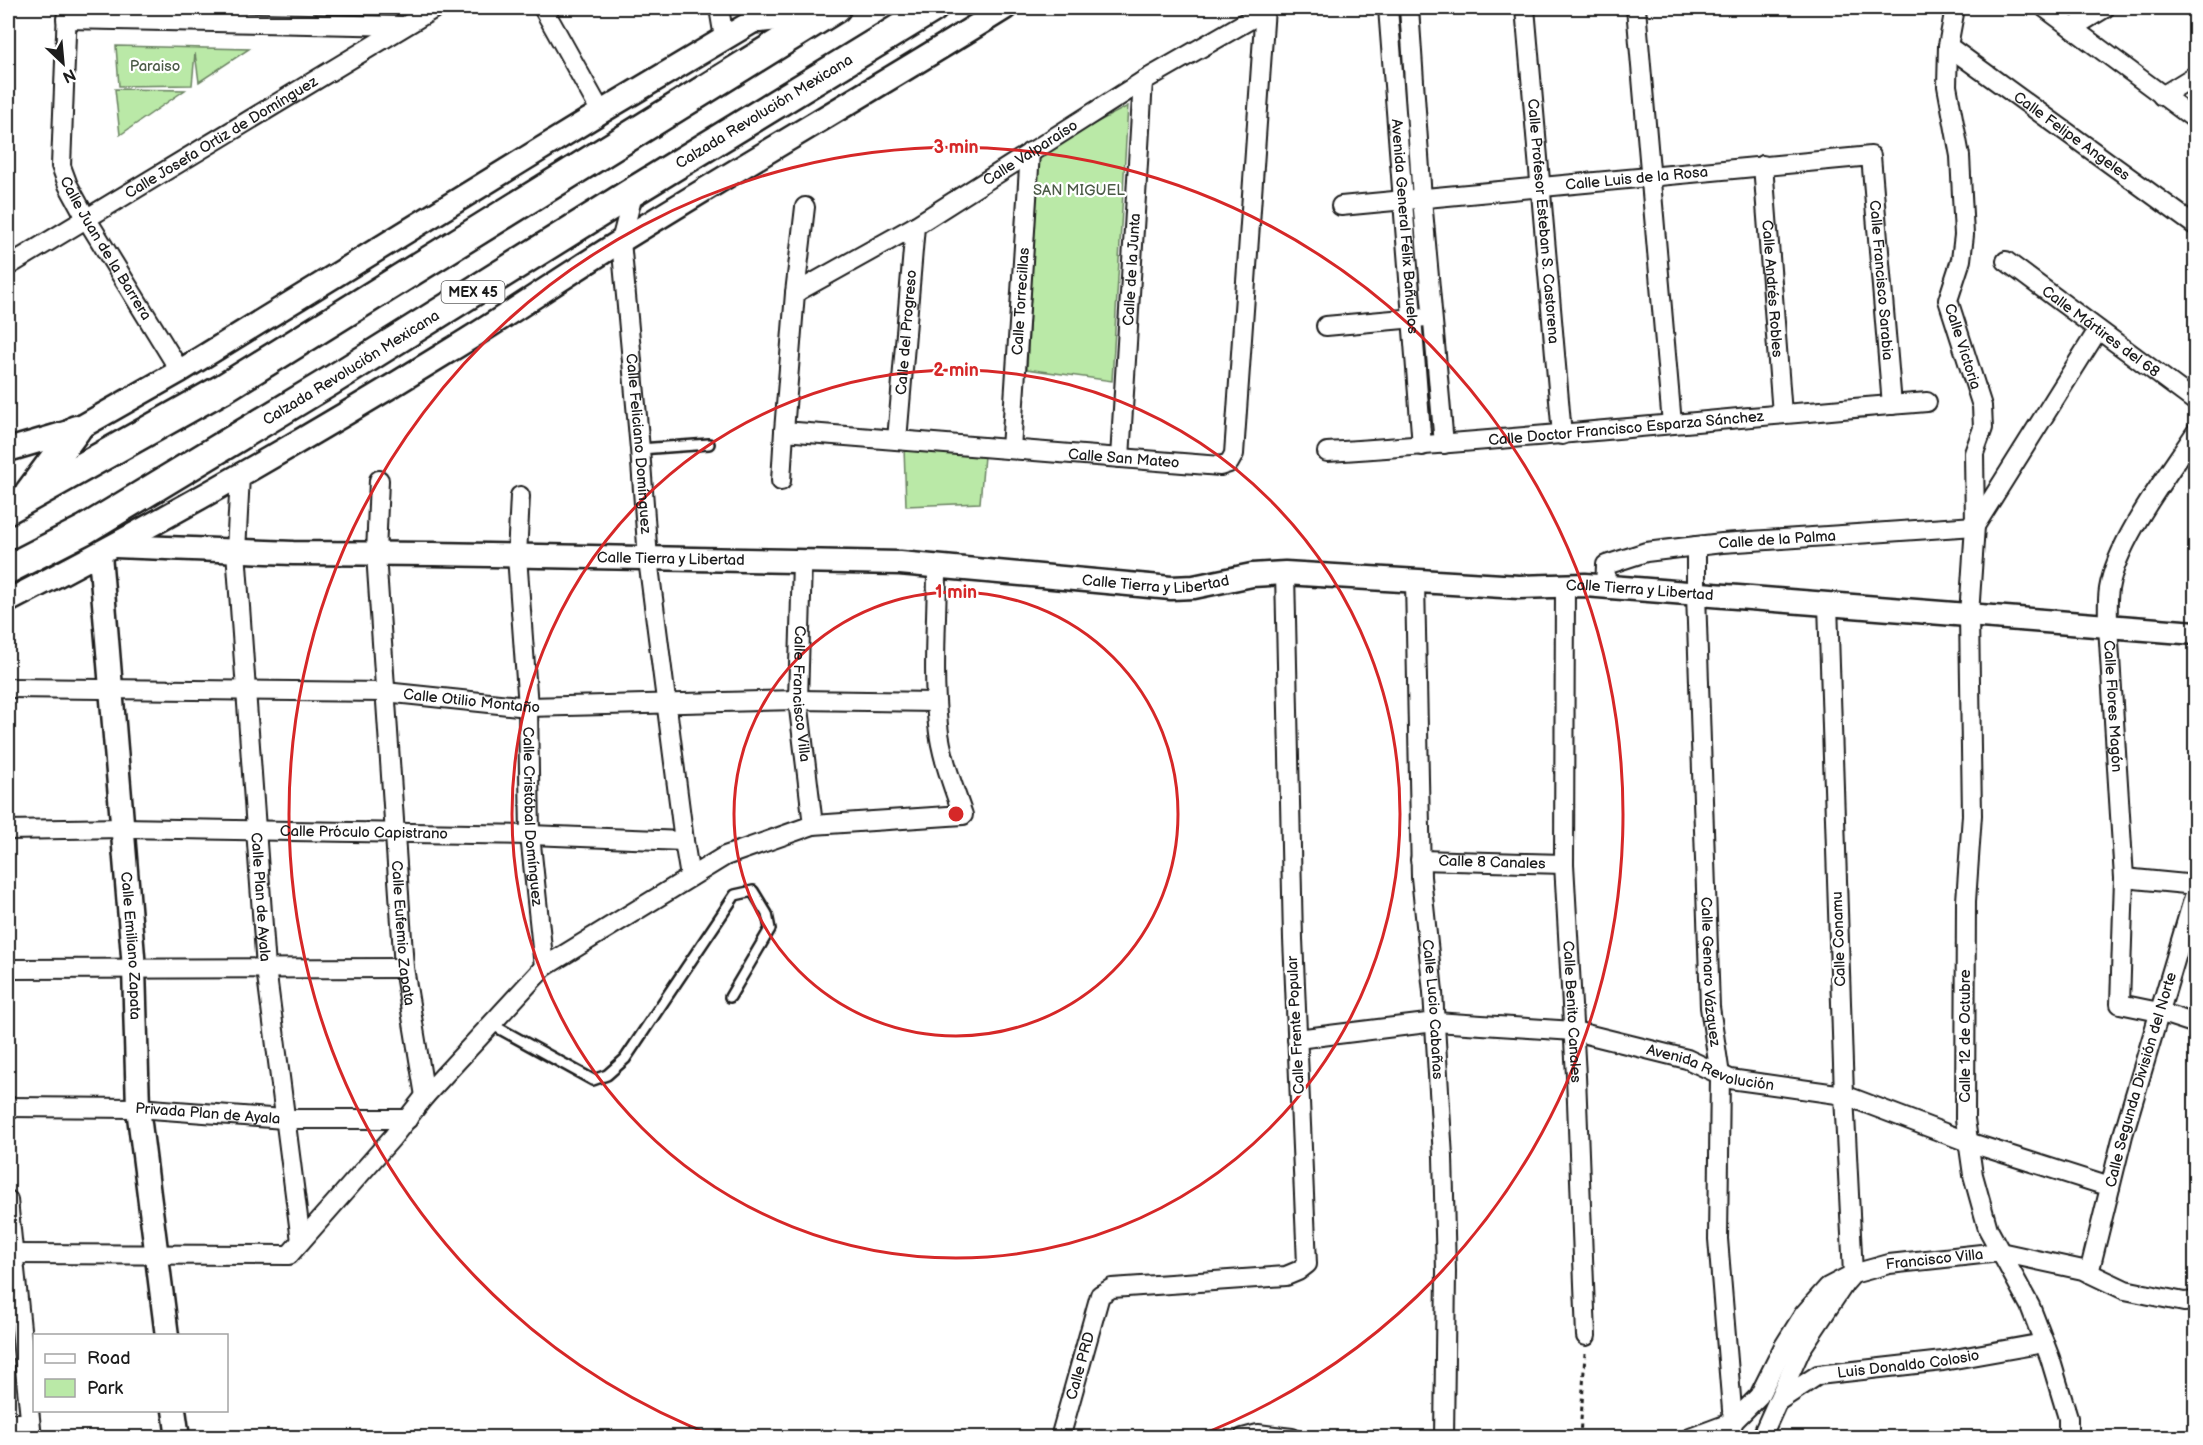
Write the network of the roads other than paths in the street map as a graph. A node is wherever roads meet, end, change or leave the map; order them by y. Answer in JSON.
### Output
{"nodes":[{"id":1,"x":435,"y":8,"type":"edge"},
{"id":2,"x":543,"y":8,"type":"edge"},
{"id":3,"x":719,"y":8,"type":"edge"},
{"id":4,"x":933,"y":8,"type":"edge"},
{"id":5,"x":1005,"y":8,"type":"edge"},
{"id":6,"x":1388,"y":8,"type":"edge"},
{"id":7,"x":1408,"y":8,"type":"edge"},
{"id":8,"x":1525,"y":8,"type":"edge"},
{"id":9,"x":1636,"y":8,"type":"edge"},
{"id":10,"x":1955,"y":8,"type":"edge"},
{"id":11,"x":2045,"y":8,"type":"edge"},
{"id":12,"x":2105,"y":8,"type":"edge"},
{"id":13,"x":834,"y":9,"type":"edge"},
{"id":14,"x":1265,"y":9,"type":"edge"},
{"id":15,"x":66,"y":13,"type":"edge"},
{"id":16,"x":767,"y":13,"type":"edge"},
{"id":17,"x":404,"y":26,"type":"junction"},
{"id":18,"x":2072,"y":28,"type":"junction"},
{"id":19,"x":724,"y":38,"type":"junction"},
{"id":20,"x":1948,"y":46,"type":"junction"},
{"id":21,"x":2196,"y":75,"type":"edge"},
{"id":22,"x":1143,"y":81,"type":"junction"},
{"id":23,"x":2162,"y":96,"type":"junction"},
{"id":24,"x":601,"y":112,"type":"junction"},
{"id":25,"x":2196,"y":120,"type":"edge"},
{"id":26,"x":1030,"y":152,"type":"junction"},
{"id":27,"x":1871,"y":156,"type":"joint"},
{"id":28,"x":1763,"y":165,"type":"junction"},
{"id":29,"x":1652,"y":175,"type":"junction"},
{"id":30,"x":1540,"y":186,"type":"junction"},
{"id":31,"x":634,"y":191,"type":"junction"},
{"id":32,"x":1402,"y":199,"type":"junction"},
{"id":33,"x":1422,"y":199,"type":"junction"},
{"id":34,"x":1341,"y":206,"type":"dead end"},
{"id":35,"x":805,"y":207,"type":"dead end"},
{"id":36,"x":86,"y":218,"type":"junction"},
{"id":37,"x":915,"y":226,"type":"junction"},
{"id":38,"x":2196,"y":226,"type":"edge"},
{"id":39,"x":621,"y":241,"type":"junction"},
{"id":40,"x":2006,"y":261,"type":"dead end"},
{"id":41,"x":8,"y":266,"type":"edge"},
{"id":42,"x":795,"y":293,"type":"junction"},
{"id":43,"x":1433,"y":316,"type":"junction"},
{"id":44,"x":1414,"y":318,"type":"junction"},
{"id":45,"x":1326,"y":326,"type":"dead end"},
{"id":46,"x":2098,"y":330,"type":"junction"},
{"id":47,"x":180,"y":371,"type":"junction"},
{"id":48,"x":1927,"y":402,"type":"dead end"},
{"id":49,"x":2196,"y":402,"type":"edge"},
{"id":50,"x":1892,"y":405,"type":"junction"},
{"id":51,"x":1782,"y":414,"type":"junction"},
{"id":52,"x":1672,"y":423,"type":"junction"},
{"id":53,"x":76,"y":430,"type":"junction"},
{"id":54,"x":784,"y":431,"type":"junction"},
{"id":55,"x":2196,"y":432,"type":"edge"},
{"id":56,"x":1562,"y":435,"type":"junction"},
{"id":57,"x":897,"y":440,"type":"junction"},
{"id":58,"x":709,"y":444,"type":"dead end"},
{"id":59,"x":1444,"y":444,"type":"junction"},
{"id":60,"x":1422,"y":446,"type":"junction"},
{"id":61,"x":640,"y":449,"type":"junction"},
{"id":62,"x":1011,"y":449,"type":"junction"},
{"id":63,"x":8,"y":450,"type":"edge"},
{"id":64,"x":1327,"y":452,"type":"dead end"},
{"id":65,"x":1120,"y":458,"type":"junction"},
{"id":66,"x":240,"y":476,"type":"junction"},
{"id":67,"x":379,"y":480,"type":"dead end"},
{"id":68,"x":781,"y":481,"type":"dead end"},
{"id":69,"x":520,"y":496,"type":"dead end"},
{"id":70,"x":15,"y":505,"type":"edge"},
{"id":71,"x":1975,"y":526,"type":"junction"},
{"id":72,"x":1696,"y":546,"type":"junction"},
{"id":73,"x":107,"y":550,"type":"junction"},
{"id":74,"x":236,"y":551,"type":"junction"},
{"id":75,"x":376,"y":554,"type":"junction"},
{"id":76,"x":518,"y":556,"type":"junction"},
{"id":77,"x":648,"y":559,"type":"junction"},
{"id":78,"x":802,"y":562,"type":"junction"},
{"id":79,"x":937,"y":567,"type":"junction"},
{"id":80,"x":8,"y":569,"type":"edge"},
{"id":81,"x":1285,"y":573,"type":"junction"},
{"id":82,"x":1414,"y":582,"type":"junction"},
{"id":83,"x":1565,"y":584,"type":"junction"},
{"id":84,"x":1605,"y":587,"type":"junction"},
{"id":85,"x":1695,"y":594,"type":"junction"},
{"id":86,"x":8,"y":601,"type":"edge"},
{"id":87,"x":1828,"y":604,"type":"junction"},
{"id":88,"x":1969,"y":615,"type":"junction"},
{"id":89,"x":2108,"y":626,"type":"junction"},
{"id":90,"x":2196,"y":633,"type":"edge"},
{"id":91,"x":8,"y":688,"type":"edge"},
{"id":92,"x":110,"y":690,"type":"junction"},
{"id":93,"x":246,"y":690,"type":"junction"},
{"id":94,"x":385,"y":692,"type":"junction"},
{"id":95,"x":798,"y":700,"type":"junction"},
{"id":96,"x":936,"y":702,"type":"junction"},
{"id":97,"x":667,"y":704,"type":"junction"},
{"id":98,"x":528,"y":707,"type":"junction"},
{"id":99,"x":813,"y":825,"type":"junction"},
{"id":100,"x":122,"y":828,"type":"junction"},
{"id":101,"x":8,"y":830,"type":"edge"},
{"id":102,"x":255,"y":831,"type":"junction"},
{"id":103,"x":395,"y":833,"type":"junction"},
{"id":104,"x":530,"y":835,"type":"junction"},
{"id":105,"x":684,"y":841,"type":"junction"},
{"id":106,"x":1420,"y":860,"type":"junction"},
{"id":107,"x":1564,"y":864,"type":"junction"},
{"id":108,"x":690,"y":877,"type":"junction"},
{"id":109,"x":2124,"y":878,"type":"junction"},
{"id":110,"x":2196,"y":885,"type":"edge"},
{"id":111,"x":2196,"y":890,"type":"edge"},
{"id":112,"x":134,"y":968,"type":"junction"},
{"id":113,"x":404,"y":968,"type":"junction"},
{"id":114,"x":544,"y":968,"type":"junction"},
{"id":115,"x":8,"y":969,"type":"edge"},
{"id":116,"x":266,"y":969,"type":"junction"},
{"id":117,"x":730,"y":997,"type":"dead end"},
{"id":118,"x":2159,"y":1012,"type":"junction"},
{"id":119,"x":1435,"y":1022,"type":"junction"},
{"id":120,"x":491,"y":1024,"type":"junction"},
{"id":121,"x":2196,"y":1024,"type":"edge"},
{"id":122,"x":1574,"y":1030,"type":"junction"},
{"id":123,"x":1297,"y":1039,"type":"junction"},
{"id":124,"x":1720,"y":1075,"type":"junction"},
{"id":125,"x":1845,"y":1095,"type":"junction"},
{"id":126,"x":425,"y":1096,"type":"junction"},
{"id":127,"x":8,"y":1107,"type":"edge"},
{"id":128,"x":138,"y":1108,"type":"junction"},
{"id":129,"x":284,"y":1119,"type":"junction"},
{"id":130,"x":408,"y":1119,"type":"junction"},
{"id":131,"x":1968,"y":1142,"type":"junction"},
{"id":132,"x":2110,"y":1187,"type":"junction"},
{"id":133,"x":8,"y":1200,"type":"edge"},
{"id":134,"x":301,"y":1241,"type":"junction"},
{"id":135,"x":2000,"y":1252,"type":"junction"},
{"id":136,"x":10,"y":1254,"type":"edge"},
{"id":137,"x":157,"y":1254,"type":"junction"},
{"id":138,"x":2089,"y":1272,"type":"junction"},
{"id":139,"x":1853,"y":1274,"type":"junction"},
{"id":140,"x":1100,"y":1295,"type":"joint"},
{"id":141,"x":2196,"y":1301,"type":"edge"},
{"id":142,"x":167,"y":1334,"type":"edge"},
{"id":143,"x":1586,"y":1336,"type":"road end"},
{"id":144,"x":2044,"y":1343,"type":"junction"},
{"id":145,"x":1778,"y":1402,"type":"junction"},
{"id":146,"x":174,"y":1412,"type":"edge"},
{"id":147,"x":8,"y":1423,"type":"edge"},
{"id":148,"x":31,"y":1430,"type":"edge"},
{"id":149,"x":1732,"y":1430,"type":"edge"},
{"id":150,"x":178,"y":1437,"type":"edge"},
{"id":151,"x":1060,"y":1437,"type":"edge"},
{"id":152,"x":1243,"y":1437,"type":"edge"},
{"id":153,"x":1292,"y":1437,"type":"edge"},
{"id":154,"x":1444,"y":1437,"type":"edge"},
{"id":155,"x":1690,"y":1437,"type":"edge"},
{"id":156,"x":1761,"y":1437,"type":"edge"},
{"id":157,"x":2068,"y":1437,"type":"edge"}],
"edges":[{"from":1,"to":17,"type":"street","name":"Calle Josefa Ortiz de Domínguez"},
{"from":2,"to":24,"type":"street"},
{"from":3,"to":19,"type":"street"},
{"from":4,"to":31,"type":"main road","name":"Calzada Revolución Mexicana","number":"MEX 45"},
{"from":5,"to":39,"type":"street"},
{"from":6,"to":32,"type":"street","name":"Avenida General Félix Bañuelos"},
{"from":7,"to":33,"type":"street","name":"Avenida General Félix Bañuelos"},
{"from":8,"to":30,"type":"street","name":"Calle Profesor Esteban S. Castorena"},
{"from":9,"to":29,"type":"street"},
{"from":10,"to":20,"type":"street","name":"Calle Victoria"},
{"from":11,"to":18,"type":"street"},
{"from":12,"to":18,"type":"street"},
{"from":13,"to":16,"type":"main road"},
{"from":13,"to":70,"type":"main road"},
{"from":14,"to":22,"type":"street","name":"Calle Valparaíso"},
{"from":14,"to":65,"type":"street","name":"Calle San Mateo"},
{"from":15,"to":17,"type":"street"},
{"from":15,"to":36,"type":"street","name":"Calle Juan de la Barrera"},
{"from":16,"to":19,"type":"street"},
{"from":17,"to":36,"type":"street","name":"Calle Josefa Ortiz de Domínguez"},
{"from":18,"to":23,"type":"street"},
{"from":19,"to":24,"type":"street"},
{"from":20,"to":38,"type":"street","name":"Calle Felipe Angeles"},
{"from":20,"to":71,"type":"street","name":"Calle Victoria"},
{"from":21,"to":23,"type":"street"},
{"from":22,"to":26,"type":"street","name":"Calle Valparaíso"},
{"from":22,"to":65,"type":"street","name":"Calle de la Junta"},
{"from":23,"to":25,"type":"street"},
{"from":24,"to":47,"type":"street"},
{"from":26,"to":37,"type":"street","name":"Calle Valparaíso"},
{"from":26,"to":62,"type":"street","name":"Calle Torrecillas"},
{"from":27,"to":28,"type":"street","name":"Calle Luis de la Rosa"},
{"from":27,"to":50,"type":"street","name":"Calle Francisco Sarabia"},
{"from":28,"to":29,"type":"street","name":"Calle Luis de la Rosa"},
{"from":28,"to":51,"type":"street","name":"Calle Andrés Robles"},
{"from":29,"to":30,"type":"street","name":"Calle Luis de la Rosa"},
{"from":29,"to":52,"type":"street"},
{"from":30,"to":33,"type":"street","name":"Calle Luis de la Rosa"},
{"from":30,"to":56,"type":"street","name":"Calle Profesor Esteban S. Castorena"},
{"from":31,"to":39,"type":"street","name":"Calle Feliciano Domínguez"},
{"from":31,"to":80,"type":"main road","name":"Calzada Revolución Mexicana","number":"MEX 45"},
{"from":32,"to":33,"type":"street","name":"Calle Luis de la Rosa"},
{"from":32,"to":34,"type":"street","name":"Calle Luis de la Rosa"},
{"from":32,"to":44,"type":"street","name":"Avenida General Félix Bañuelos"},
{"from":33,"to":43,"type":"street","name":"Avenida General Félix Bañuelos"},
{"from":35,"to":42,"type":"street"},
{"from":36,"to":41,"type":"street","name":"Calle Josefa Ortiz de Domínguez"},
{"from":36,"to":47,"type":"street","name":"Calle Juan de la Barrera"},
{"from":37,"to":42,"type":"street","name":"Calle Valparaíso"},
{"from":37,"to":57,"type":"street","name":"Calle del Progreso"},
{"from":39,"to":61,"type":"street","name":"Calle Feliciano Domínguez"},
{"from":39,"to":66,"type":"street"},
{"from":40,"to":46,"type":"street","name":"Calle Mártires del 68"},
{"from":42,"to":54,"type":"street"},
{"from":43,"to":44,"type":"street"},
{"from":43,"to":59,"type":"street","name":"Avenida General Félix Bañuelos"},
{"from":44,"to":45,"type":"street"},
{"from":44,"to":60,"type":"street","name":"Avenida General Félix Bañuelos"},
{"from":46,"to":49,"type":"street","name":"Calle Mártires del 68"},
{"from":46,"to":71,"type":"street"},
{"from":47,"to":53,"type":"street"},
{"from":48,"to":50,"type":"street","name":"Calle Doctor Francisco Esparza Sánchez"},
{"from":50,"to":51,"type":"street","name":"Calle Doctor Francisco Esparza Sánchez"},
{"from":51,"to":52,"type":"street","name":"Calle Doctor Francisco Esparza Sánchez"},
{"from":52,"to":56,"type":"street","name":"Calle Doctor Francisco Esparza Sánchez"},
{"from":53,"to":63,"type":"street"},
{"from":53,"to":70,"type":"main road"},
{"from":54,"to":57,"type":"street","name":"Calle San Mateo"},
{"from":54,"to":68,"type":"street"},
{"from":55,"to":89,"type":"street","name":"Calle Flores Magón"},
{"from":56,"to":59,"type":"street","name":"Calle Doctor Francisco Esparza Sánchez"},
{"from":57,"to":62,"type":"street","name":"Calle San Mateo"},
{"from":58,"to":61,"type":"lane"},
{"from":59,"to":60,"type":"street","name":"Calle Doctor Francisco Esparza Sánchez"},
{"from":60,"to":64,"type":"street","name":"Calle Doctor Francisco Esparza Sánchez"},
{"from":61,"to":77,"type":"street","name":"Calle Feliciano Domínguez"},
{"from":62,"to":65,"type":"street","name":"Calle San Mateo"},
{"from":66,"to":73,"type":"street"},
{"from":66,"to":74,"type":"street","name":"Calle Plan de Ayala"},
{"from":67,"to":75,"type":"street","name":"Calle Eufemio Zapata"},
{"from":69,"to":76,"type":"street","name":"Calle Cristóbal Domínguez"},
{"from":71,"to":72,"type":"street","name":"Calle de la Palma"},
{"from":71,"to":88,"type":"street","name":"Calle Victoria"},
{"from":72,"to":84,"type":"street","name":"Calle de la Palma"},
{"from":72,"to":85,"type":"street","name":"Calle Genaro Vázquez"},
{"from":73,"to":74,"type":"street","name":"Calle Tierra y Libertad"},
{"from":73,"to":86,"type":"street"},
{"from":73,"to":92,"type":"street","name":"Calle Emiliano Zapata"},
{"from":74,"to":75,"type":"street","name":"Calle Tierra y Libertad"},
{"from":74,"to":93,"type":"street","name":"Calle Plan de Ayala"},
{"from":75,"to":76,"type":"street","name":"Calle Tierra y Libertad"},
{"from":75,"to":94,"type":"street","name":"Calle Eufemio Zapata"},
{"from":76,"to":77,"type":"street","name":"Calle Tierra y Libertad"},
{"from":76,"to":98,"type":"street","name":"Calle Cristóbal Domínguez"},
{"from":77,"to":78,"type":"street","name":"Calle Tierra y Libertad"},
{"from":77,"to":97,"type":"street","name":"Calle Feliciano Domínguez"},
{"from":78,"to":79,"type":"street","name":"Calle Tierra y Libertad"},
{"from":78,"to":95,"type":"street","name":"Calle Francisco Villa"},
{"from":79,"to":81,"type":"street","name":"Calle Tierra y Libertad"},
{"from":79,"to":96,"type":"street"},
{"from":81,"to":82,"type":"street","name":"Calle Tierra y Libertad"},
{"from":81,"to":123,"type":"street","name":"Calle Frente Popular"},
{"from":82,"to":83,"type":"street","name":"Calle Tierra y Libertad"},
{"from":82,"to":106,"type":"street","name":"Calle Lucio Cabañas"},
{"from":83,"to":84,"type":"street","name":"Calle Tierra y Libertad"},
{"from":83,"to":107,"type":"street","name":"Calle Benito Canales"},
{"from":84,"to":85,"type":"street","name":"Calle Tierra y Libertad"},
{"from":85,"to":87,"type":"street","name":"Calle Tierra y Libertad"},
{"from":85,"to":124,"type":"street","name":"Calle Genaro Vázquez"},
{"from":87,"to":88,"type":"street","name":"Calle Tierra y Libertad"},
{"from":87,"to":125,"type":"street","name":"Calle Conamu"},
{"from":88,"to":89,"type":"street","name":"Calle Tierra y Libertad"},
{"from":88,"to":131,"type":"street","name":"Calle 12 de Octubre"},
{"from":89,"to":90,"type":"street","name":"Calle Tierra y Libertad"},
{"from":89,"to":109,"type":"street","name":"Calle Flores Magón"},
{"from":91,"to":92,"type":"street","name":"Calle Otilio Montaño"},
{"from":92,"to":93,"type":"street","name":"Calle Otilio Montaño"},
{"from":92,"to":100,"type":"street","name":"Calle Emiliano Zapata"},
{"from":93,"to":94,"type":"street","name":"Calle Otilio Montaño"},
{"from":93,"to":102,"type":"street","name":"Calle Plan de Ayala"},
{"from":94,"to":98,"type":"street","name":"Calle Otilio Montaño"},
{"from":94,"to":103,"type":"street","name":"Calle Eufemio Zapata"},
{"from":95,"to":96,"type":"street","name":"Calle Otilio Montaño"},
{"from":95,"to":97,"type":"street","name":"Calle Otilio Montaño"},
{"from":95,"to":99,"type":"street","name":"Calle Francisco Villa"},
{"from":96,"to":99,"type":"street"},
{"from":97,"to":98,"type":"street","name":"Calle Otilio Montaño"},
{"from":97,"to":105,"type":"street","name":"Calle Feliciano Domínguez"},
{"from":98,"to":104,"type":"street","name":"Calle Cristóbal Domínguez"},
{"from":99,"to":108,"type":"street"},
{"from":100,"to":101,"type":"street","name":"Calle Próculo Capistrano"},
{"from":100,"to":102,"type":"street","name":"Calle Próculo Capistrano"},
{"from":100,"to":112,"type":"street","name":"Calle Emiliano Zapata"},
{"from":102,"to":103,"type":"street","name":"Calle Próculo Capistrano"},
{"from":102,"to":116,"type":"street","name":"Calle Plan de Ayala"},
{"from":103,"to":104,"type":"street","name":"Calle Próculo Capistrano"},
{"from":103,"to":113,"type":"street","name":"Calle Eufemio Zapata"},
{"from":104,"to":105,"type":"street","name":"Calle Próculo Capistrano"},
{"from":104,"to":114,"type":"street","name":"Calle Cristóbal Domínguez"},
{"from":105,"to":108,"type":"street","name":"Calle Feliciano Domínguez"},
{"from":106,"to":107,"type":"street","name":"Calle 8 Canales"},
{"from":106,"to":119,"type":"street","name":"Calle Lucio Cabañas"},
{"from":107,"to":122,"type":"street","name":"Calle Benito Canales"},
{"from":108,"to":114,"type":"street"},
{"from":109,"to":110,"type":"street"},
{"from":109,"to":118,"type":"street","name":"Calle Flores Magón"},
{"from":111,"to":118,"type":"street","name":"Calle Segunda División del Norte"},
{"from":112,"to":115,"type":"street"},
{"from":112,"to":116,"type":"street"},
{"from":112,"to":128,"type":"street","name":"Calle Emiliano Zapata"},
{"from":113,"to":116,"type":"street"},
{"from":113,"to":126,"type":"street","name":"Calle Eufemio Zapata"},
{"from":114,"to":120,"type":"street"},
{"from":116,"to":129,"type":"street","name":"Calle Plan de Ayala"},
{"from":117,"to":120,"type":"lane"},
{"from":118,"to":121,"type":"street"},
{"from":118,"to":132,"type":"street","name":"Calle Segunda División del Norte"},
{"from":119,"to":122,"type":"street","name":"Avenida Revolución"},
{"from":119,"to":123,"type":"street","name":"Avenida Revolución"},
{"from":119,"to":154,"type":"street","name":"Calle Lucio Cabañas"},
{"from":120,"to":126,"type":"street"},
{"from":122,"to":124,"type":"street","name":"Avenida Revolución"},
{"from":122,"to":143,"type":"street","name":"Calle Benito Canales"},
{"from":123,"to":140,"type":"street","name":"Calle Frente Popular"},
{"from":124,"to":125,"type":"street","name":"Avenida Revolución"},
{"from":124,"to":149,"type":"street","name":"Calle Genaro Vázquez"},
{"from":125,"to":131,"type":"street","name":"Avenida Revolución"},
{"from":125,"to":139,"type":"street","name":"Calle Conamu"},
{"from":126,"to":130,"type":"street"},
{"from":127,"to":128,"type":"street","name":"Privada Plan de Ayala"},
{"from":128,"to":129,"type":"street","name":"Privada Plan de Ayala"},
{"from":128,"to":137,"type":"street","name":"Calle Emiliano Zapata"},
{"from":129,"to":130,"type":"street","name":"Privada Plan de Ayala"},
{"from":129,"to":134,"type":"street","name":"Calle Plan de Ayala"},
{"from":130,"to":134,"type":"street"},
{"from":131,"to":132,"type":"street","name":"Avenida Revolución"},
{"from":131,"to":135,"type":"street","name":"Calle 12 de Octubre"},
{"from":132,"to":138,"type":"street","name":"Calle Segunda División del Norte"},
{"from":133,"to":136,"type":"street"},
{"from":134,"to":137,"type":"street"},
{"from":135,"to":138,"type":"street","name":"Francisco Villa"},
{"from":135,"to":139,"type":"street","name":"Francisco Villa"},
{"from":135,"to":144,"type":"street","name":"Calle 12 de Octubre"},
{"from":136,"to":137,"type":"street"},
{"from":136,"to":148,"type":"street"},
{"from":137,"to":142,"type":"street","name":"Calle Emiliano Zapata"},
{"from":138,"to":141,"type":"street","name":"Francisco Villa"},
{"from":139,"to":145,"type":"street"},
{"from":139,"to":149,"type":"street","name":"Francisco Villa"},
{"from":140,"to":151,"type":"street","name":"Calle PRD"},
{"from":144,"to":145,"type":"street","name":"Luis Donaldo Colosio"},
{"from":144,"to":157,"type":"street","name":"Calle 12 de Octubre"},
{"from":145,"to":156,"type":"street"},
{"from":146,"to":150,"type":"street"},
{"from":147,"to":148,"type":"street"},
{"from":149,"to":155,"type":"street"},
{"from":152,"to":153,"type":"street"}]}
